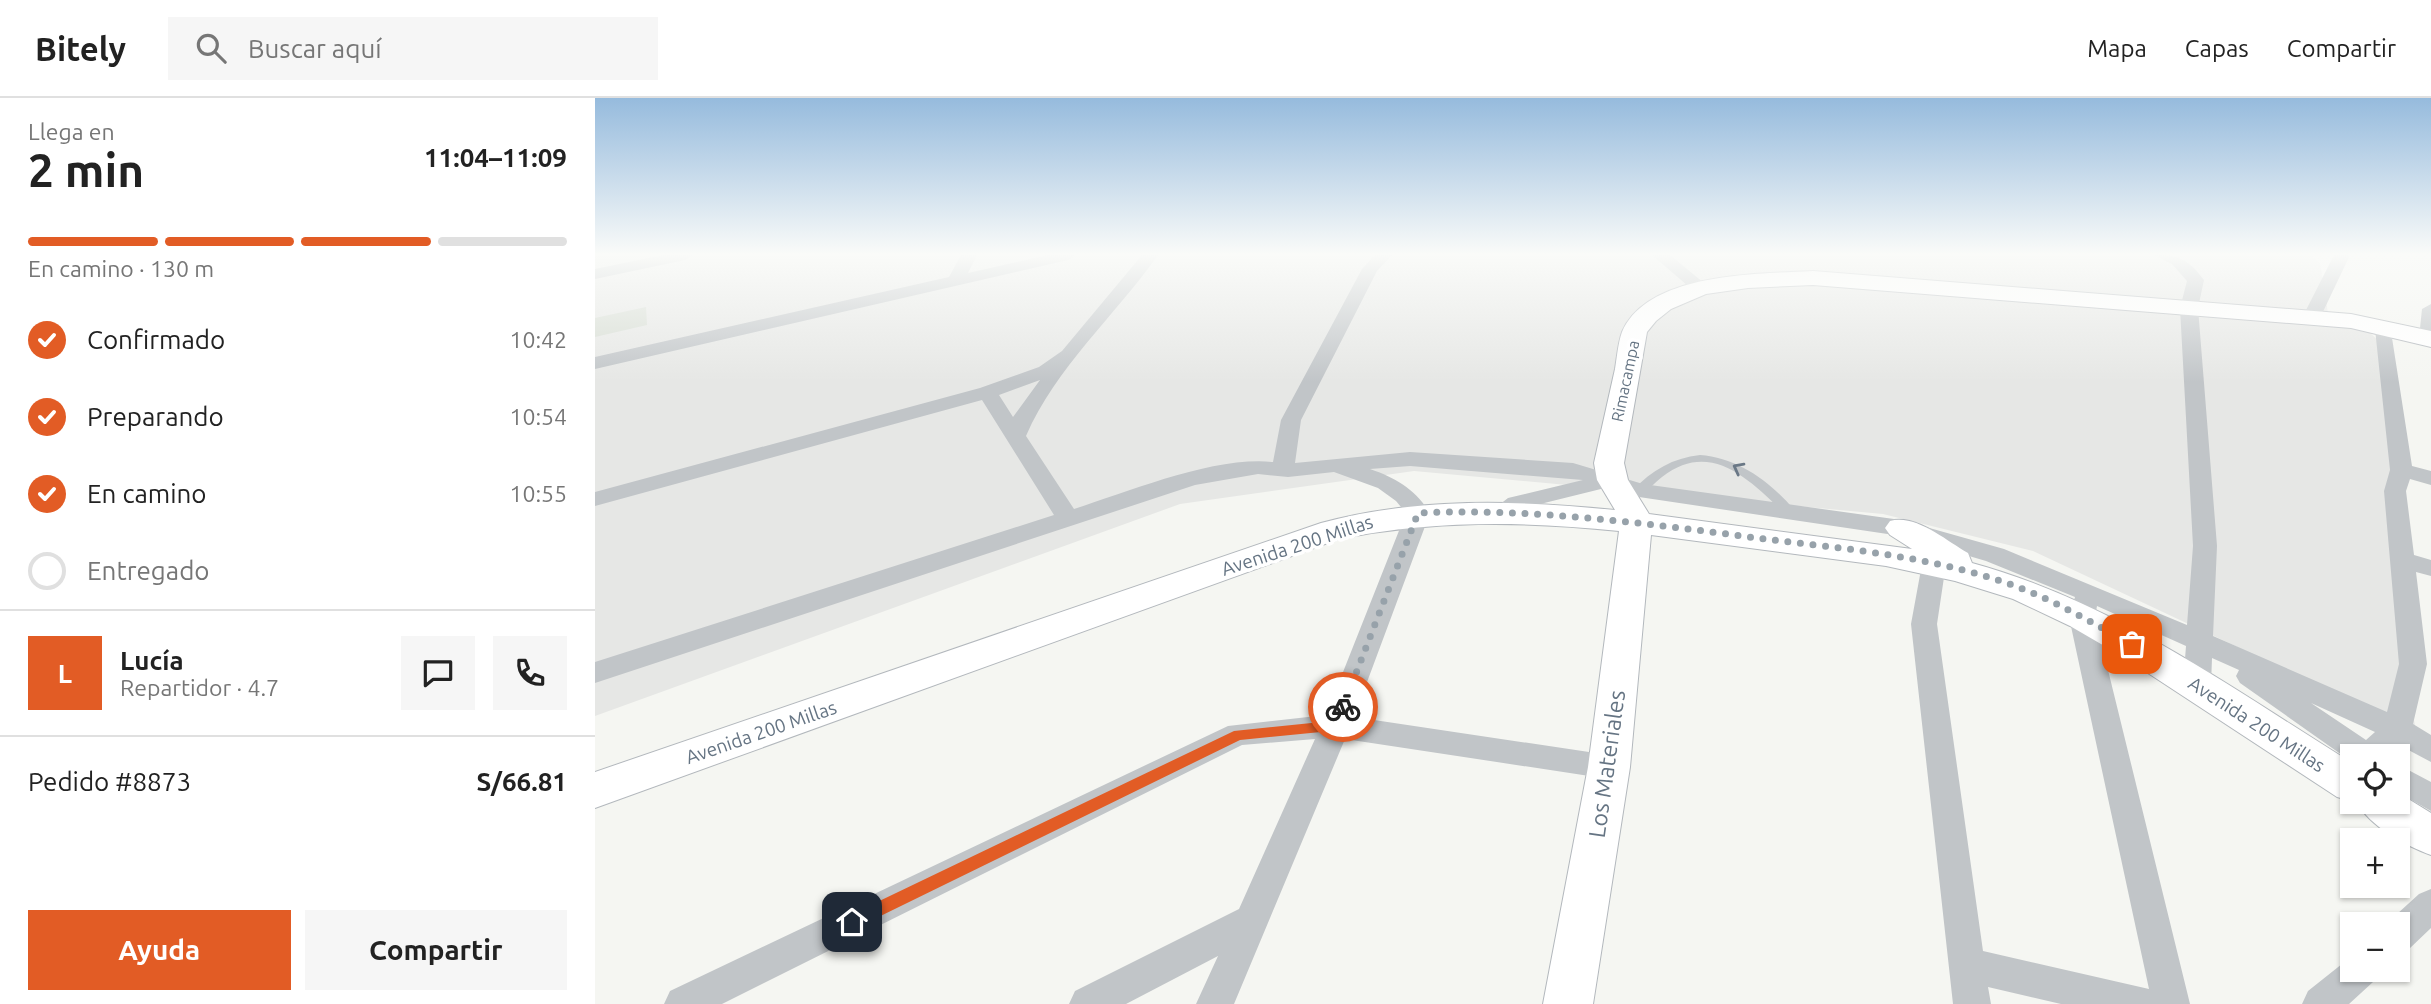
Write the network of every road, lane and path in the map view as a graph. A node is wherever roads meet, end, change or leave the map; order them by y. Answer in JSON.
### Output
{"nodes":[{"id":1,"x":881,"y":297,"type":"edge"},
{"id":2,"x":1116,"y":297,"type":"edge"},
{"id":3,"x":1350,"y":297,"type":"edge"},
{"id":4,"x":1679,"y":297,"type":"edge"},
{"id":5,"x":2055,"y":297,"type":"edge"},
{"id":6,"x":2192,"y":297,"type":"edge"},
{"id":7,"x":2321,"y":297,"type":"edge"},
{"id":8,"x":2189,"y":308,"type":"junction"},
{"id":9,"x":2431,"y":309,"type":"edge"},
{"id":10,"x":2311,"y":318,"type":"junction"},
{"id":11,"x":2384,"y":329,"type":"junction"},
{"id":12,"x":2429,"y":339,"type":"edge"},
{"id":13,"x":1069,"y":355,"type":"junction"},
{"id":14,"x":595,"y":363,"type":"edge"},
{"id":15,"x":987,"y":392,"type":"junction"},
{"id":16,"x":1016,"y":436,"type":"junction"},
{"id":17,"x":1335,"y":466,"type":"junction"},
{"id":18,"x":1288,"y":470,"type":"junction"},
{"id":19,"x":2401,"y":470,"type":"junction"},
{"id":20,"x":2431,"y":478,"type":"edge"},
{"id":21,"x":1610,"y":480,"type":"junction"},
{"id":22,"x":595,"y":485,"type":"edge"},
{"id":23,"x":595,"y":499,"type":"edge"},
{"id":24,"x":1637,"y":506,"type":"junction"},
{"id":25,"x":1502,"y":512,"type":"junction"},
{"id":26,"x":1790,"y":512,"type":"junction"},
{"id":27,"x":1418,"y":513,"type":"junction"},
{"id":28,"x":1069,"y":520,"type":"junction"},
{"id":29,"x":1901,"y":528,"type":"junction"},
{"id":30,"x":2400,"y":560,"type":"junction"},
{"id":31,"x":1934,"y":564,"type":"junction"},
{"id":32,"x":2431,"y":568,"type":"edge"},
{"id":33,"x":1982,"y":576,"type":"junction"},
{"id":34,"x":2084,"y":604,"type":"junction"},
{"id":35,"x":2201,"y":642,"type":"junction"},
{"id":36,"x":2422,"y":667,"type":"edge"},
{"id":37,"x":595,"y":673,"type":"edge"},
{"id":38,"x":2197,"y":685,"type":"junction"},
{"id":39,"x":1336,"y":726,"type":"junction"},
{"id":40,"x":2397,"y":729,"type":"junction"},
{"id":41,"x":2385,"y":744,"type":"edge"},
{"id":42,"x":2431,"y":750,"type":"edge"},
{"id":43,"x":2340,"y":758,"type":"edge"},
{"id":44,"x":2340,"y":764,"type":"edge"},
{"id":45,"x":1609,"y":767,"type":"junction"},
{"id":46,"x":2410,"y":784,"type":"edge"},
{"id":47,"x":595,"y":790,"type":"edge"},
{"id":48,"x":2431,"y":798,"type":"edge"},
{"id":49,"x":2405,"y":814,"type":"edge"},
{"id":50,"x":2431,"y":836,"type":"edge"},
{"id":51,"x":2431,"y":905,"type":"edge"},
{"id":52,"x":1252,"y":920,"type":"junction"},
{"id":53,"x":2410,"y":925,"type":"edge"},
{"id":54,"x":1968,"y":965,"type":"junction"},
{"id":55,"x":2346,"y":982,"type":"edge"},
{"id":56,"x":683,"y":1004,"type":"edge"},
{"id":57,"x":1088,"y":1004,"type":"edge"},
{"id":58,"x":1215,"y":1004,"type":"edge"},
{"id":59,"x":1568,"y":1004,"type":"edge"},
{"id":60,"x":1972,"y":1004,"type":"edge"},
{"id":61,"x":2140,"y":1004,"type":"edge"},
{"id":62,"x":2171,"y":1004,"type":"edge"},
{"id":63,"x":2321,"y":1004,"type":"edge"}],
"edges":[{"from":1,"to":14,"type":"street"},
{"from":2,"to":13,"type":"street"},
{"from":3,"to":18,"type":"street"},
{"from":4,"to":21,"type":"street","name":"Rimacampa"},
{"from":5,"to":8,"type":"street","name":"Rimacampa"},
{"from":6,"to":8,"type":"street"},
{"from":7,"to":10,"type":"street"},
{"from":8,"to":10,"type":"street","name":"Rimacampa"},
{"from":8,"to":35,"type":"street"},
{"from":9,"to":12,"type":"street"},
{"from":10,"to":11,"type":"street","name":"Rimacampa"},
{"from":11,"to":12,"type":"street","name":"Rimacampa"},
{"from":11,"to":19,"type":"street"},
{"from":13,"to":15,"type":"street"},
{"from":13,"to":16,"type":"street"},
{"from":13,"to":22,"type":"street"},
{"from":15,"to":16,"type":"street"},
{"from":15,"to":23,"type":"street"},
{"from":16,"to":28,"type":"street"},
{"from":17,"to":18,"type":"street"},
{"from":17,"to":21,"type":"street"},
{"from":17,"to":27,"type":"street"},
{"from":18,"to":28,"type":"street"},
{"from":19,"to":20,"type":"street"},
{"from":19,"to":30,"type":"street"},
{"from":21,"to":24,"type":"street"},
{"from":21,"to":25,"type":"street"},
{"from":24,"to":25,"type":"street","name":"Avenida 200 Millas"},
{"from":24,"to":26,"type":"street"},
{"from":26,"to":24,"type":"lane","one_way":true},
{"from":24,"to":31,"type":"street","name":"Avenida 200 Millas"},
{"from":24,"to":45,"type":"street","name":"Los Materiales"},
{"from":25,"to":27,"type":"street","name":"Avenida 200 Millas"},
{"from":26,"to":29,"type":"street"},
{"from":27,"to":39,"type":"street"},
{"from":27,"to":47,"type":"street","name":"Avenida 200 Millas"},
{"from":28,"to":37,"type":"street"},
{"from":29,"to":33,"type":"street"},
{"from":29,"to":34,"type":"street"},
{"from":30,"to":32,"type":"street"},
{"from":30,"to":36,"type":"street"},
{"from":31,"to":33,"type":"street","name":"Avenida 200 Millas"},
{"from":31,"to":54,"type":"street"},
{"from":33,"to":34,"type":"street","name":"Avenida 200 Millas"},
{"from":34,"to":35,"type":"street"},
{"from":34,"to":38,"type":"street","name":"Avenida 200 Millas"},
{"from":34,"to":62,"type":"street"},
{"from":35,"to":38,"type":"street"},
{"from":35,"to":40,"type":"street"},
{"from":35,"to":43,"type":"street"},
{"from":36,"to":40,"type":"street"},
{"from":38,"to":44,"type":"street","name":"Avenida 200 Millas"},
{"from":39,"to":45,"type":"street"},
{"from":39,"to":52,"type":"street"},
{"from":39,"to":56,"type":"street"},
{"from":40,"to":41,"type":"street"},
{"from":40,"to":42,"type":"street"},
{"from":45,"to":59,"type":"street","name":"Los Materiales"},
{"from":46,"to":48,"type":"street"},
{"from":49,"to":50,"type":"street","name":"Avenida 200 Millas"},
{"from":51,"to":53,"type":"street"},
{"from":52,"to":57,"type":"street"},
{"from":52,"to":58,"type":"street"},
{"from":54,"to":60,"type":"street"},
{"from":54,"to":61,"type":"street"},
{"from":55,"to":63,"type":"street"}]}
